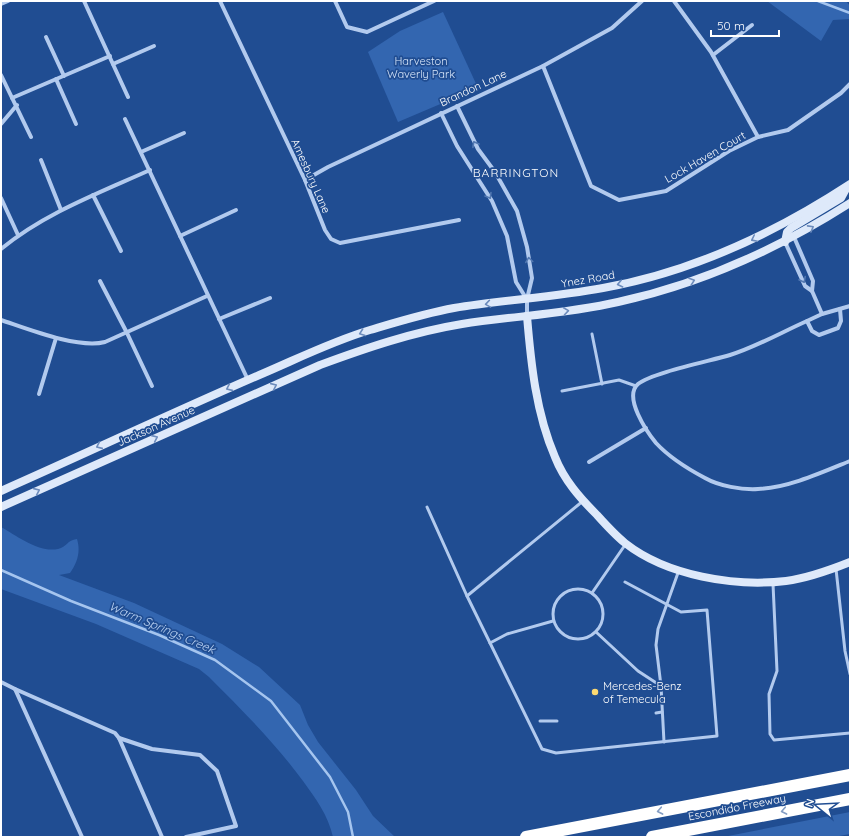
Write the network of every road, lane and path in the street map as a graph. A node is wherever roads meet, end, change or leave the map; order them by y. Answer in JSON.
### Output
{"nodes":[{"id":1,"x":8,"y":1,"type":"edge"},
{"id":2,"x":84,"y":1,"type":"edge"},
{"id":3,"x":220,"y":1,"type":"edge"},
{"id":4,"x":334,"y":1,"type":"edge"},
{"id":5,"x":434,"y":1,"type":"edge"},
{"id":6,"x":642,"y":1,"type":"edge"},
{"id":7,"x":674,"y":1,"type":"edge"},
{"id":8,"x":1,"y":4,"type":"edge"},
{"id":9,"x":752,"y":25,"type":"dead end"},
{"id":10,"x":46,"y":37,"type":"dead end"},
{"id":11,"x":154,"y":46,"type":"dead end"},
{"id":12,"x":713,"y":55,"type":"junction"},
{"id":13,"x":110,"y":56,"type":"junction"},
{"id":14,"x":114,"y":64,"type":"junction"},
{"id":15,"x":542,"y":66,"type":"junction"},
{"id":16,"x":1,"y":75,"type":"edge"},
{"id":17,"x":64,"y":76,"type":"junction"},
{"id":18,"x":56,"y":79,"type":"junction"},
{"id":19,"x":850,"y":84,"type":"edge"},
{"id":20,"x":128,"y":97,"type":"dead end"},
{"id":21,"x":12,"y":98,"type":"junction"},
{"id":22,"x":17,"y":105,"type":"junction"},
{"id":23,"x":457,"y":106,"type":"junction"},
{"id":24,"x":441,"y":113,"type":"junction"},
{"id":25,"x":125,"y":119,"type":"dead end"},
{"id":26,"x":1,"y":124,"type":"edge"},
{"id":27,"x":76,"y":124,"type":"dead end"},
{"id":28,"x":184,"y":133,"type":"dead end"},
{"id":29,"x":31,"y":137,"type":"dead end"},
{"id":30,"x":758,"y":137,"type":"junction"},
{"id":31,"x":141,"y":152,"type":"junction"},
{"id":32,"x":41,"y":160,"type":"dead end"},
{"id":33,"x":150,"y":170,"type":"junction"},
{"id":34,"x":305,"y":180,"type":"junction"},
{"id":35,"x":849,"y":184,"type":"edge"},
{"id":36,"x":93,"y":195,"type":"junction"},
{"id":37,"x":1,"y":198,"type":"edge"},
{"id":38,"x":850,"y":203,"type":"edge"},
{"id":39,"x":61,"y":210,"type":"junction"},
{"id":40,"x":236,"y":210,"type":"dead end"},
{"id":41,"x":459,"y":220,"type":"dead end"},
{"id":42,"x":18,"y":235,"type":"junction"},
{"id":43,"x":180,"y":236,"type":"junction"},
{"id":44,"x":794,"y":237,"type":"junction"},
{"id":45,"x":785,"y":242,"type":"junction"},
{"id":46,"x":1,"y":249,"type":"edge"},
{"id":47,"x":121,"y":251,"type":"dead end"},
{"id":48,"x":100,"y":281,"type":"dead end"},
{"id":49,"x":812,"y":291,"type":"junction"},
{"id":50,"x":207,"y":296,"type":"junction"},
{"id":51,"x":270,"y":298,"type":"dead end"},
{"id":52,"x":527,"y":298,"type":"junction"},
{"id":53,"x":850,"y":306,"type":"edge"},
{"id":54,"x":840,"y":309,"type":"junction"},
{"id":55,"x":822,"y":314,"type":"junction"},
{"id":56,"x":527,"y":316,"type":"junction"},
{"id":57,"x":219,"y":319,"type":"junction"},
{"id":58,"x":1,"y":320,"type":"edge"},
{"id":59,"x":807,"y":321,"type":"junction"},
{"id":60,"x":127,"y":333,"type":"junction"},
{"id":61,"x":592,"y":334,"type":"dead end"},
{"id":62,"x":56,"y":338,"type":"junction"},
{"id":63,"x":315,"y":351,"type":"joint"},
{"id":64,"x":248,"y":380,"type":"junction"},
{"id":65,"x":602,"y":384,"type":"junction"},
{"id":66,"x":152,"y":386,"type":"dead end"},
{"id":67,"x":636,"y":386,"type":"junction"},
{"id":68,"x":562,"y":391,"type":"dead end"},
{"id":69,"x":39,"y":394,"type":"dead end"},
{"id":70,"x":173,"y":413,"type":"junction"},
{"id":71,"x":179,"y":427,"type":"junction"},
{"id":72,"x":646,"y":428,"type":"junction"},
{"id":73,"x":850,"y":461,"type":"edge"},
{"id":74,"x":589,"y":462,"type":"dead end"},
{"id":75,"x":1,"y":491,"type":"edge"},
{"id":76,"x":583,"y":501,"type":"junction"},
{"id":77,"x":1,"y":507,"type":"edge"},
{"id":78,"x":427,"y":507,"type":"dead end"},
{"id":79,"x":626,"y":543,"type":"junction"},
{"id":80,"x":850,"y":562,"type":"edge"},
{"id":81,"x":836,"y":568,"type":"junction"},
{"id":82,"x":679,"y":570,"type":"junction"},
{"id":83,"x":625,"y":582,"type":"dead end"},
{"id":84,"x":772,"y":582,"type":"junction"},
{"id":85,"x":592,"y":593,"type":"junction"},
{"id":86,"x":467,"y":596,"type":"junction"},
{"id":87,"x":666,"y":604,"type":"junction"},
{"id":88,"x":554,"y":621,"type":"junction"},
{"id":89,"x":596,"y":632,"type":"junction"},
{"id":90,"x":490,"y":643,"type":"junction"},
{"id":91,"x":850,"y":674,"type":"edge"},
{"id":92,"x":1,"y":682,"type":"edge"},
{"id":93,"x":661,"y":686,"type":"junction"},
{"id":94,"x":15,"y":690,"type":"junction"},
{"id":95,"x":656,"y":712,"type":"dead end"},
{"id":96,"x":662,"y":712,"type":"junction"},
{"id":97,"x":540,"y":721,"type":"dead end"},
{"id":98,"x":557,"y":721,"type":"dead end"},
{"id":99,"x":850,"y":733,"type":"edge"},
{"id":100,"x":119,"y":738,"type":"junction"},
{"id":101,"x":664,"y":742,"type":"junction"},
{"id":102,"x":850,"y":775,"type":"edge"},
{"id":103,"x":850,"y":799,"type":"edge"},
{"id":104,"x":82,"y":837,"type":"edge"},
{"id":105,"x":162,"y":837,"type":"edge"},
{"id":106,"x":186,"y":837,"type":"edge"},
{"id":107,"x":526,"y":837,"type":"edge"},
{"id":108,"x":652,"y":837,"type":"edge"}],
"edges":[{"from":1,"to":8,"type":"street"},
{"from":2,"to":13,"type":"street"},
{"from":3,"to":34,"type":"street","name":"Amesbury Lane"},
{"from":4,"to":5,"type":"street"},
{"from":6,"to":15,"type":"street","name":"Brandon Lane"},
{"from":7,"to":12,"type":"street"},
{"from":9,"to":12,"type":"street"},
{"from":10,"to":17,"type":"street"},
{"from":11,"to":14,"type":"street"},
{"from":12,"to":30,"type":"street"},
{"from":13,"to":14,"type":"street"},
{"from":13,"to":17,"type":"street"},
{"from":14,"to":20,"type":"street"},
{"from":15,"to":23,"type":"street","name":"Brandon Lane"},
{"from":15,"to":30,"type":"street","name":"Lock Haven Court"},
{"from":16,"to":21,"type":"street"},
{"from":17,"to":18,"type":"street"},
{"from":18,"to":21,"type":"street"},
{"from":18,"to":27,"type":"street"},
{"from":19,"to":30,"type":"street","name":"Lock Haven Court"},
{"from":21,"to":22,"type":"street"},
{"from":22,"to":26,"type":"street"},
{"from":22,"to":29,"type":"street"},
{"from":23,"to":24,"type":"street","name":"Brandon Lane"},
{"from":52,"to":23,"type":"street","one_way":true},
{"from":24,"to":34,"type":"street","name":"Brandon Lane"},
{"from":24,"to":52,"type":"street","one_way":true},
{"from":25,"to":31,"type":"street"},
{"from":28,"to":31,"type":"street"},
{"from":31,"to":33,"type":"street"},
{"from":32,"to":39,"type":"street"},
{"from":33,"to":36,"type":"street"},
{"from":33,"to":43,"type":"street"},
{"from":34,"to":41,"type":"street","name":"Amesbury Lane"},
{"from":35,"to":45,"type":"main road"},
{"from":35,"to":52,"type":"main road","name":"Ynez Road","one_way":true},
{"from":36,"to":39,"type":"street"},
{"from":36,"to":47,"type":"street"},
{"from":37,"to":42,"type":"street"},
{"from":44,"to":38,"type":"main road","one_way":true},
{"from":39,"to":42,"type":"street"},
{"from":40,"to":43,"type":"street"},
{"from":42,"to":46,"type":"street"},
{"from":43,"to":50,"type":"street"},
{"from":44,"to":45,"type":"main road"},
{"from":44,"to":49,"type":"street"},
{"from":45,"to":49,"type":"street","one_way":true},
{"from":56,"to":45,"type":"main road","one_way":true},
{"from":48,"to":60,"type":"street"},
{"from":49,"to":55,"type":"street"},
{"from":50,"to":57,"type":"street"},
{"from":50,"to":60,"type":"street"},
{"from":51,"to":57,"type":"street"},
{"from":52,"to":56,"type":"street"},
{"from":52,"to":63,"type":"main road","name":"Ynez Road","one_way":true},
{"from":53,"to":54,"type":"street"},
{"from":54,"to":55,"type":"street"},
{"from":54,"to":59,"type":"street"},
{"from":55,"to":59,"type":"street"},
{"from":71,"to":56,"type":"main road","name":"Jackson Avenue","one_way":true},
{"from":56,"to":76,"type":"main road"},
{"from":57,"to":64,"type":"street"},
{"from":58,"to":62,"type":"street"},
{"from":59,"to":67,"type":"street"},
{"from":60,"to":62,"type":"street"},
{"from":60,"to":66,"type":"street"},
{"from":61,"to":65,"type":"lane"},
{"from":62,"to":69,"type":"street"},
{"from":63,"to":64,"type":"main road","name":"Jackson Avenue"},
{"from":64,"to":70,"type":"main road","name":"Jackson Avenue","one_way":true},
{"from":65,"to":67,"type":"lane"},
{"from":65,"to":68,"type":"lane"},
{"from":67,"to":72,"type":"street"},
{"from":70,"to":71,"type":"main road"},
{"from":70,"to":75,"type":"main road","name":"Jackson Avenue","one_way":true},
{"from":77,"to":71,"type":"main road","name":"Jackson Avenue","one_way":true},
{"from":72,"to":73,"type":"street"},
{"from":72,"to":74,"type":"street"},
{"from":76,"to":79,"type":"main road"},
{"from":76,"to":86,"type":"lane"},
{"from":78,"to":86,"type":"lane"},
{"from":79,"to":82,"type":"main road"},
{"from":79,"to":85,"type":"lane"},
{"from":80,"to":81,"type":"main road"},
{"from":81,"to":84,"type":"main road"},
{"from":81,"to":91,"type":"lane"},
{"from":82,"to":84,"type":"main road"},
{"from":82,"to":87,"type":"lane"},
{"from":83,"to":87,"type":"lane"},
{"from":84,"to":99,"type":"lane"},
{"from":85,"to":88,"type":"lane"},
{"from":85,"to":89,"type":"lane"},
{"from":86,"to":90,"type":"lane"},
{"from":87,"to":93,"type":"lane"},
{"from":87,"to":101,"type":"lane"},
{"from":88,"to":89,"type":"lane"},
{"from":88,"to":90,"type":"lane"},
{"from":89,"to":93,"type":"lane"},
{"from":90,"to":101,"type":"lane"},
{"from":92,"to":94,"type":"street"},
{"from":93,"to":96,"type":"lane"},
{"from":94,"to":100,"type":"street"},
{"from":94,"to":104,"type":"street"},
{"from":95,"to":96,"type":"lane"},
{"from":96,"to":101,"type":"lane"},
{"from":97,"to":98,"type":"lane"},
{"from":100,"to":105,"type":"street"},
{"from":100,"to":106,"type":"street"},
{"from":102,"to":107,"type":"highway","one_way":true},
{"from":103,"to":108,"type":"highway","name":"Escondido Freeway","one_way":true}]}
